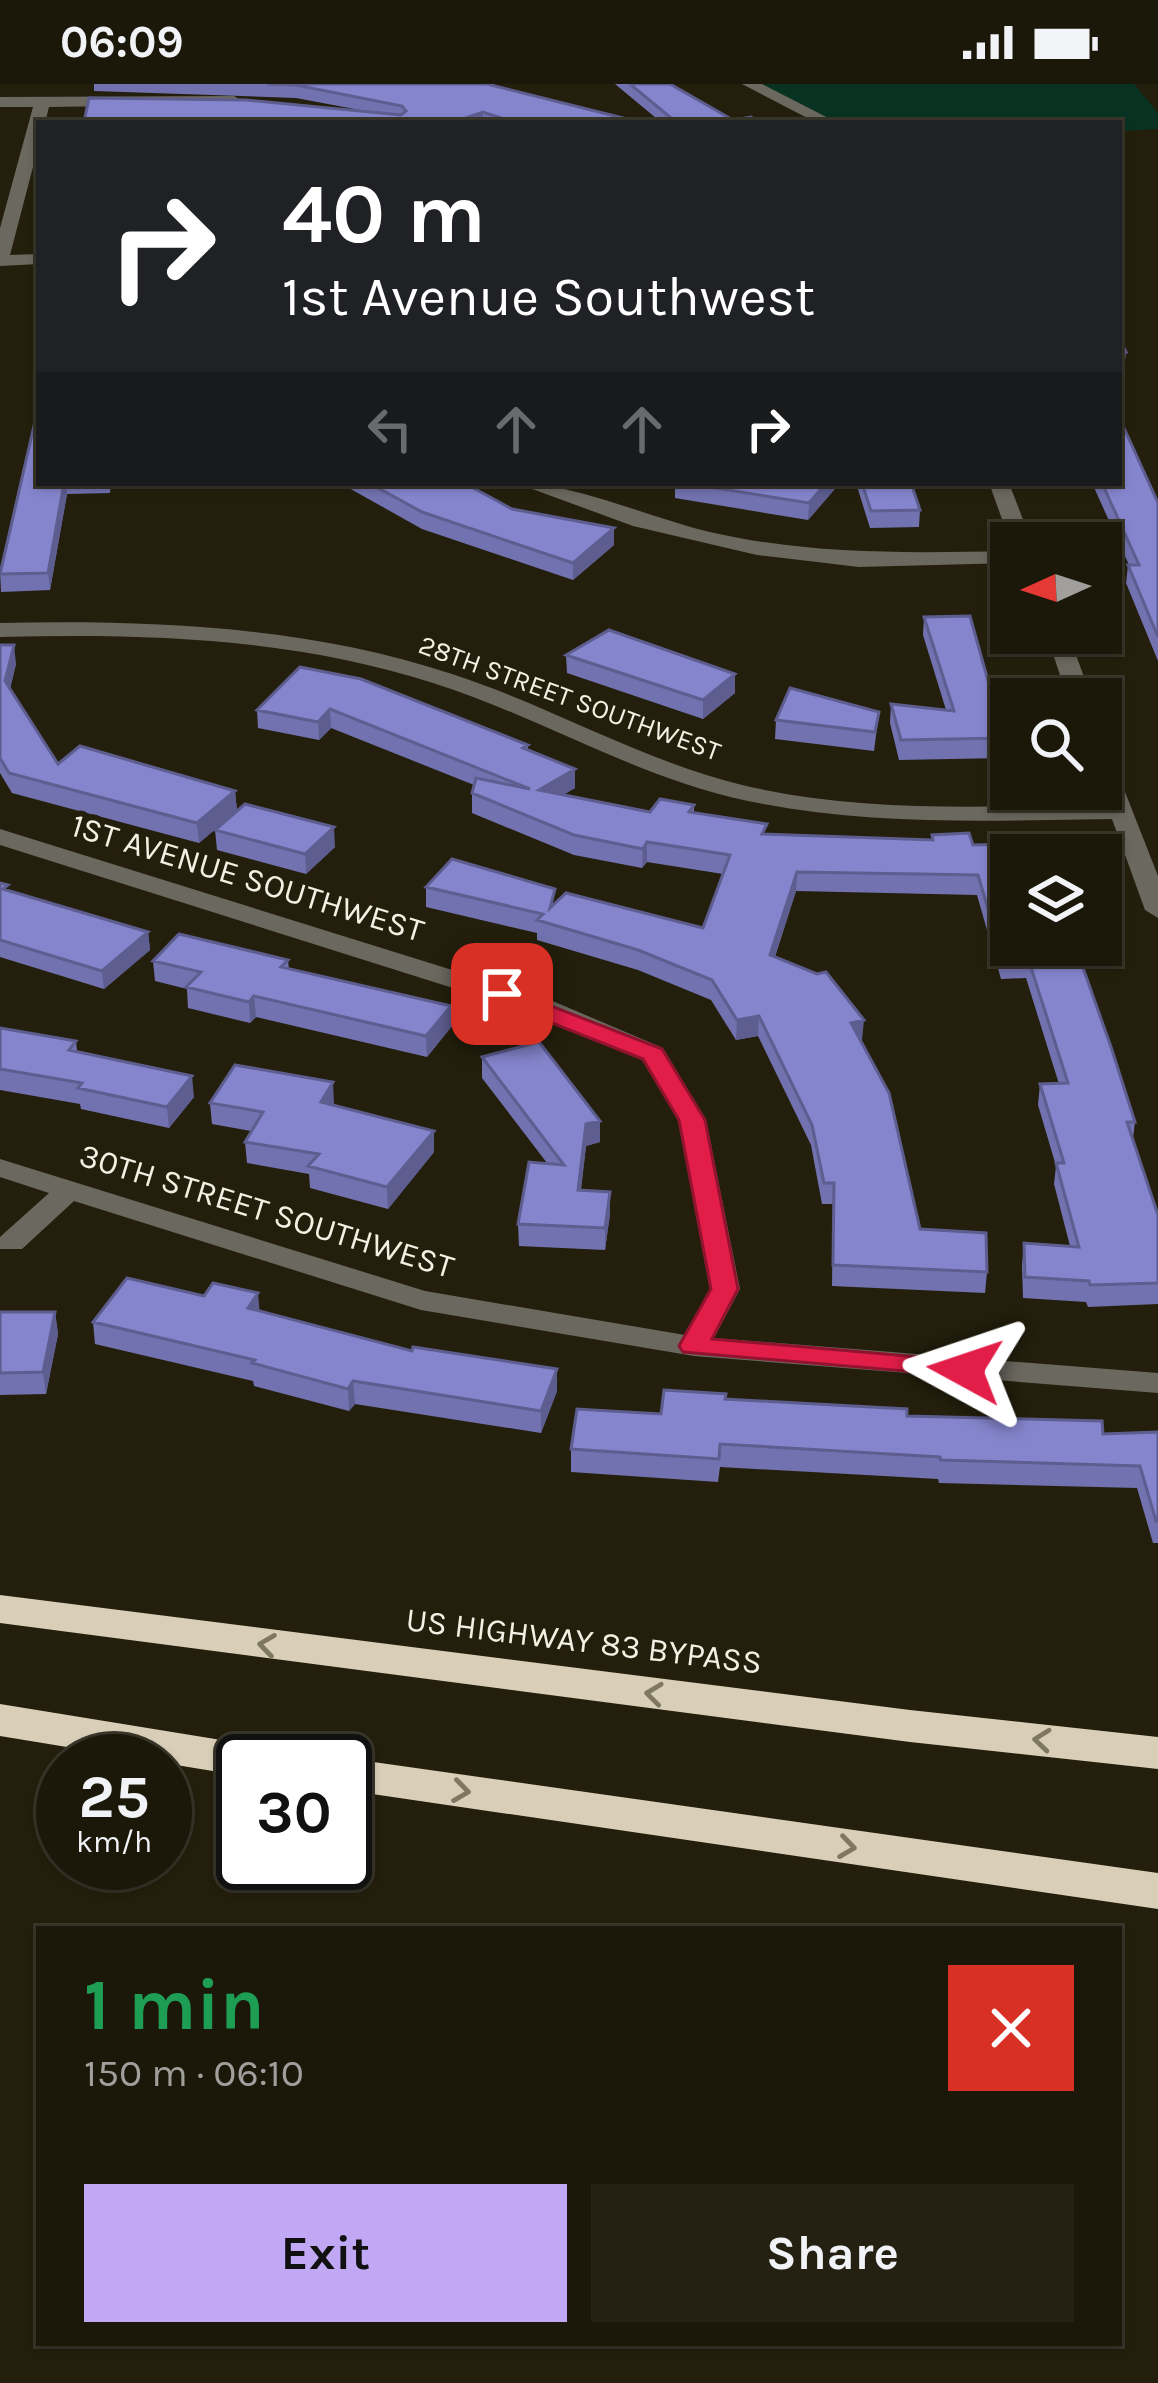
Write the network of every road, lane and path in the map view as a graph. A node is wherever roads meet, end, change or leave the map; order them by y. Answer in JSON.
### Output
{"nodes":[{"id":1,"x":750,"y":84,"type":"edge"},
{"id":2,"x":0,"y":102,"type":"edge"},
{"id":3,"x":42,"y":102,"type":"junction"},
{"id":4,"x":245,"y":102,"type":"edge"},
{"id":5,"x":37,"y":120,"type":"edge"},
{"id":6,"x":824,"y":120,"type":"edge"},
{"id":7,"x":36,"y":125,"type":"edge"},
{"id":8,"x":36,"y":259,"type":"edge"},
{"id":9,"x":0,"y":261,"type":"edge"},
{"id":10,"x":535,"y":486,"type":"edge"},
{"id":11,"x":1000,"y":486,"type":"edge"},
{"id":12,"x":1014,"y":522,"type":"edge"},
{"id":13,"x":990,"y":557,"type":"edge"},
{"id":14,"x":0,"y":630,"type":"edge"},
{"id":15,"x":1121,"y":811,"type":"joint"},
{"id":16,"x":0,"y":837,"type":"edge"},
{"id":17,"x":1158,"y":910,"type":"edge"},
{"id":18,"x":0,"y":1168,"type":"edge"},
{"id":19,"x":71,"y":1188,"type":"junction"},
{"id":20,"x":11,"y":1243,"type":"dead end"},
{"id":21,"x":694,"y":1346,"type":"junction"},
{"id":22,"x":1158,"y":1383,"type":"edge"},
{"id":23,"x":0,"y":1609,"type":"edge"},
{"id":24,"x":0,"y":1720,"type":"edge"},
{"id":25,"x":1158,"y":1753,"type":"edge"},
{"id":26,"x":216,"y":1755,"type":"edge"},
{"id":27,"x":372,"y":1778,"type":"edge"},
{"id":28,"x":1158,"y":1891,"type":"edge"}],
"edges":[{"from":1,"to":6,"type":"street"},
{"from":2,"to":3,"type":"street"},
{"from":3,"to":4,"type":"street"},
{"from":3,"to":5,"type":"street"},
{"from":7,"to":9,"type":"street"},
{"from":8,"to":9,"type":"street"},
{"from":10,"to":13,"type":"street"},
{"from":11,"to":12,"type":"street"},
{"from":14,"to":15,"type":"street","name":"28TH STREET SOUTHWEST"},
{"from":15,"to":17,"type":"street"},
{"from":16,"to":21,"type":"street","name":"1ST AVENUE SOUTHWEST"},
{"from":18,"to":19,"type":"street","name":"30TH STREET SOUTHWEST"},
{"from":19,"to":20,"type":"street"},
{"from":19,"to":21,"type":"street","name":"30TH STREET SOUTHWEST"},
{"from":21,"to":22,"type":"street","name":"30TH STREET SOUTHWEST"},
{"from":25,"to":23,"type":"highway","name":"US HIGHWAY 83 BYPASS","one_way":true},
{"from":24,"to":26,"type":"highway"},
{"from":27,"to":28,"type":"highway","one_way":true}]}
